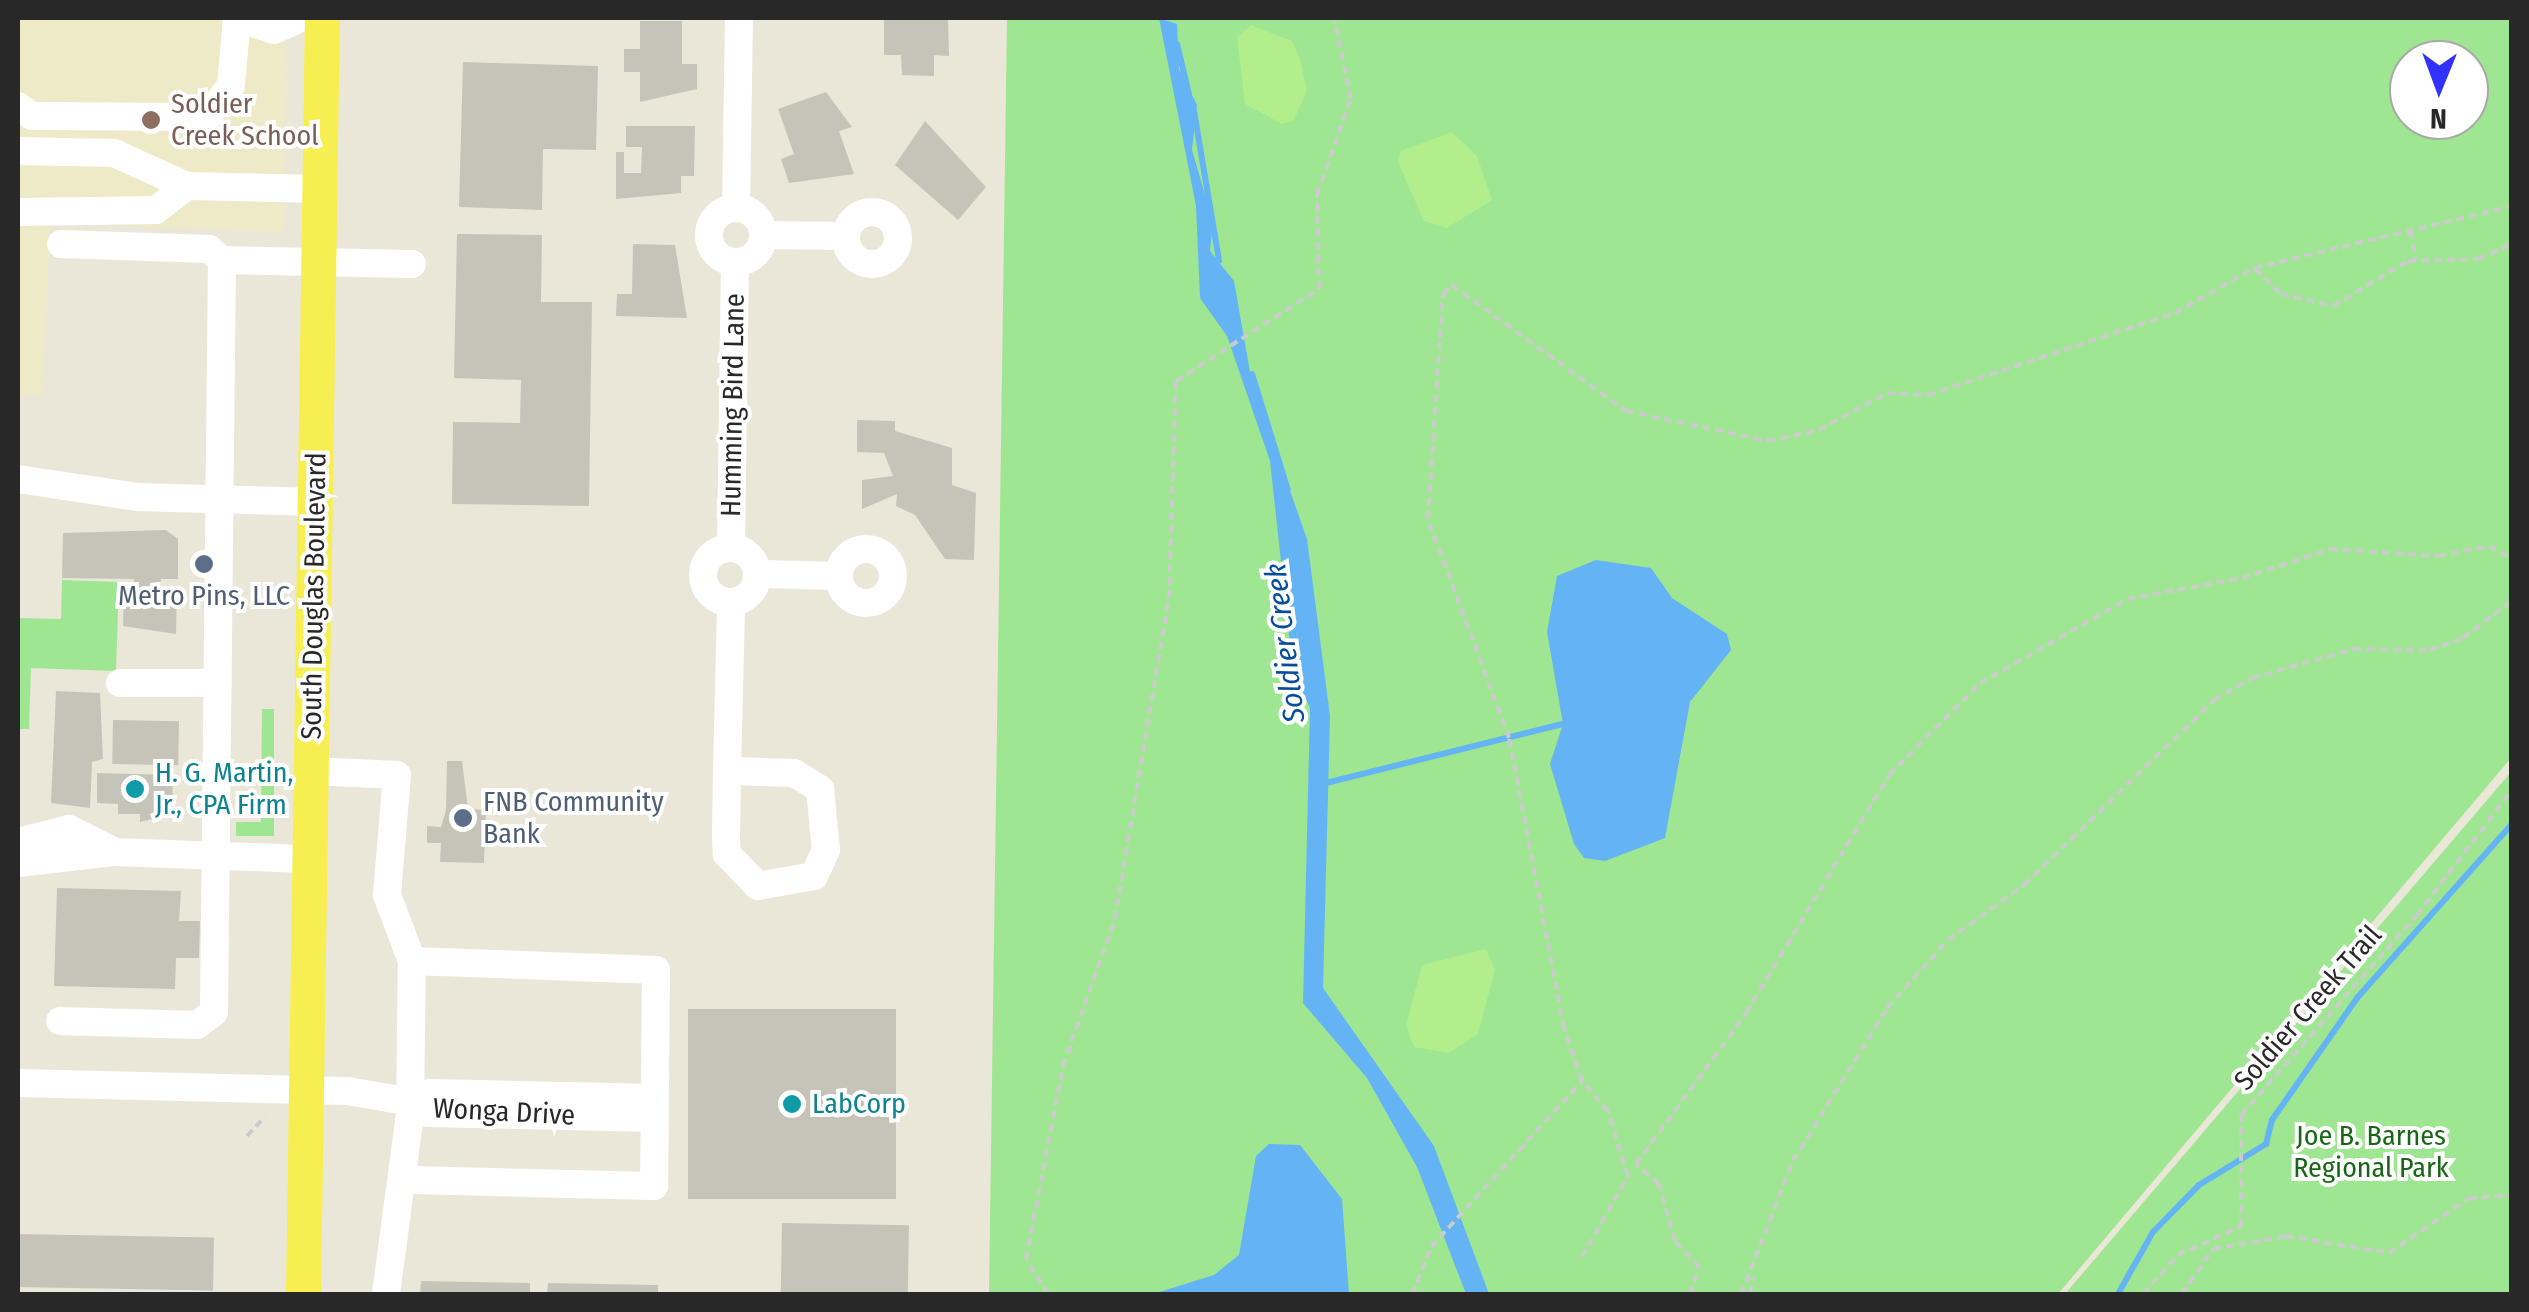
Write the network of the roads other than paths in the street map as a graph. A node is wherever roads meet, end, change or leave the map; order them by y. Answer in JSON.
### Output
{"nodes":[{"id":1,"x":238,"y":18,"type":"edge"},
{"id":2,"x":301,"y":18,"type":"edge"},
{"id":3,"x":322,"y":18,"type":"edge"},
{"id":4,"x":739,"y":18,"type":"edge"},
{"id":5,"x":25,"y":111,"type":"edge"},
{"id":6,"x":18,"y":152,"type":"edge"},
{"id":7,"x":187,"y":186,"type":"junction"},
{"id":8,"x":319,"y":189,"type":"junction"},
{"id":9,"x":736,"y":208,"type":"junction"},
{"id":10,"x":18,"y":212,"type":"edge"},
{"id":11,"x":763,"y":235,"type":"junction"},
{"id":12,"x":846,"y":236,"type":"dead end"},
{"id":13,"x":60,"y":244,"type":"dead end"},
{"id":14,"x":222,"y":260,"type":"junction"},
{"id":15,"x":318,"y":262,"type":"junction"},
{"id":16,"x":734,"y":262,"type":"junction"},
{"id":17,"x":412,"y":264,"type":"dead end"},
{"id":18,"x":18,"y":479,"type":"edge"},
{"id":19,"x":220,"y":502,"type":"junction"},
{"id":20,"x":315,"y":502,"type":"junction"},
{"id":21,"x":731,"y":547,"type":"junction"},
{"id":22,"x":758,"y":574,"type":"junction"},
{"id":23,"x":839,"y":576,"type":"dead end"},
{"id":24,"x":730,"y":602,"type":"junction"},
{"id":25,"x":120,"y":682,"type":"dead end"},
{"id":26,"x":218,"y":683,"type":"junction"},
{"id":27,"x":312,"y":771,"type":"junction"},
{"id":28,"x":727,"y":771,"type":"junction"},
{"id":29,"x":18,"y":842,"type":"edge"},
{"id":30,"x":115,"y":852,"type":"junction"},
{"id":31,"x":217,"y":857,"type":"junction"},
{"id":32,"x":310,"y":858,"type":"junction"},
{"id":33,"x":18,"y":863,"type":"edge"},
{"id":34,"x":412,"y":962,"type":"junction"},
{"id":35,"x":60,"y":1021,"type":"dead end"},
{"id":36,"x":18,"y":1084,"type":"edge"},
{"id":37,"x":306,"y":1090,"type":"junction"},
{"id":38,"x":414,"y":1104,"type":"junction"},
{"id":39,"x":654,"y":1108,"type":"junction"},
{"id":40,"x":403,"y":1180,"type":"junction"},
{"id":41,"x":303,"y":1294,"type":"edge"},
{"id":42,"x":386,"y":1294,"type":"edge"}],
"edges":[{"from":1,"to":2,"type":"street"},
{"from":1,"to":5,"type":"street"},
{"from":3,"to":8,"type":"main road","name":"South Douglas Boulevard"},
{"from":4,"to":9,"type":"street"},
{"from":6,"to":7,"type":"street"},
{"from":7,"to":8,"type":"street"},
{"from":7,"to":10,"type":"street"},
{"from":8,"to":15,"type":"main road","name":"South Douglas Boulevard"},
{"from":9,"to":11,"type":"street"},
{"from":9,"to":16,"type":"street"},
{"from":11,"to":12,"type":"street"},
{"from":11,"to":16,"type":"street"},
{"from":13,"to":14,"type":"street"},
{"from":14,"to":15,"type":"street"},
{"from":14,"to":19,"type":"street"},
{"from":15,"to":17,"type":"street"},
{"from":15,"to":20,"type":"main road","name":"South Douglas Boulevard"},
{"from":16,"to":21,"type":"street","name":"Humming Bird Lane"},
{"from":18,"to":19,"type":"street"},
{"from":19,"to":20,"type":"street"},
{"from":19,"to":26,"type":"street"},
{"from":20,"to":27,"type":"main road","name":"South Douglas Boulevard"},
{"from":21,"to":22,"type":"street"},
{"from":21,"to":24,"type":"street"},
{"from":22,"to":23,"type":"street"},
{"from":22,"to":24,"type":"street"},
{"from":24,"to":28,"type":"street"},
{"from":25,"to":26,"type":"street"},
{"from":26,"to":31,"type":"street"},
{"from":27,"to":32,"type":"main road","name":"South Douglas Boulevard"},
{"from":27,"to":34,"type":"street"},
{"from":28,"to":28,"type":"street"},
{"from":29,"to":30,"type":"street"},
{"from":30,"to":31,"type":"street"},
{"from":30,"to":33,"type":"street"},
{"from":31,"to":32,"type":"street"},
{"from":31,"to":35,"type":"street"},
{"from":32,"to":37,"type":"main road","name":"South Douglas Boulevard"},
{"from":34,"to":38,"type":"street"},
{"from":34,"to":39,"type":"street"},
{"from":36,"to":37,"type":"street","name":"Wonga Drive"},
{"from":37,"to":38,"type":"street","name":"Wonga Drive"},
{"from":37,"to":41,"type":"main road","name":"South Douglas Boulevard"},
{"from":38,"to":39,"type":"street","name":"Wonga Drive"},
{"from":38,"to":40,"type":"street"},
{"from":39,"to":40,"type":"street"},
{"from":40,"to":42,"type":"street"}]}
